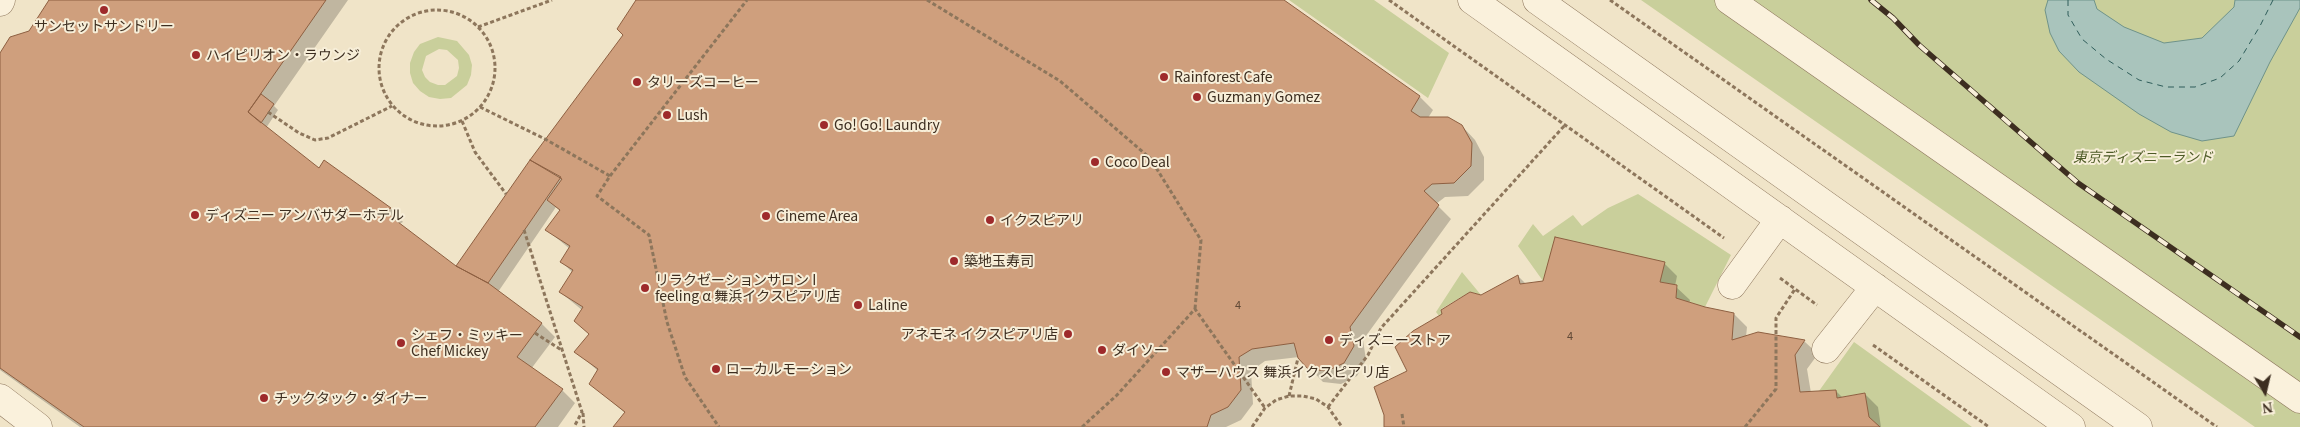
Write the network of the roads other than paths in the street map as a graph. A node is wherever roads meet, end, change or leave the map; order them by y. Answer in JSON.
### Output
{"nodes":[{"id":1,"x":1472,"y":0,"type":"edge"},
{"id":2,"x":1537,"y":0,"type":"edge"},
{"id":3,"x":1740,"y":4,"type":"edge"},
{"id":4,"x":1780,"y":220,"type":"junction"},
{"id":5,"x":1732,"y":285,"type":"dead end"},
{"id":6,"x":1875,"y":287,"type":"junction"},
{"id":7,"x":1826,"y":349,"type":"dead end"},
{"id":8,"x":0,"y":398,"type":"edge"},
{"id":9,"x":2300,"y":399,"type":"edge"},
{"id":10,"x":38,"y":427,"type":"edge"},
{"id":11,"x":2071,"y":427,"type":"edge"},
{"id":12,"x":2138,"y":427,"type":"edge"}],
"edges":[{"from":1,"to":4,"type":"street"},
{"from":2,"to":12,"type":"street"},
{"from":3,"to":9,"type":"street"},
{"from":4,"to":5,"type":"street"},
{"from":4,"to":6,"type":"street"},
{"from":6,"to":7,"type":"street"},
{"from":6,"to":11,"type":"street"},
{"from":8,"to":10,"type":"street"}]}
